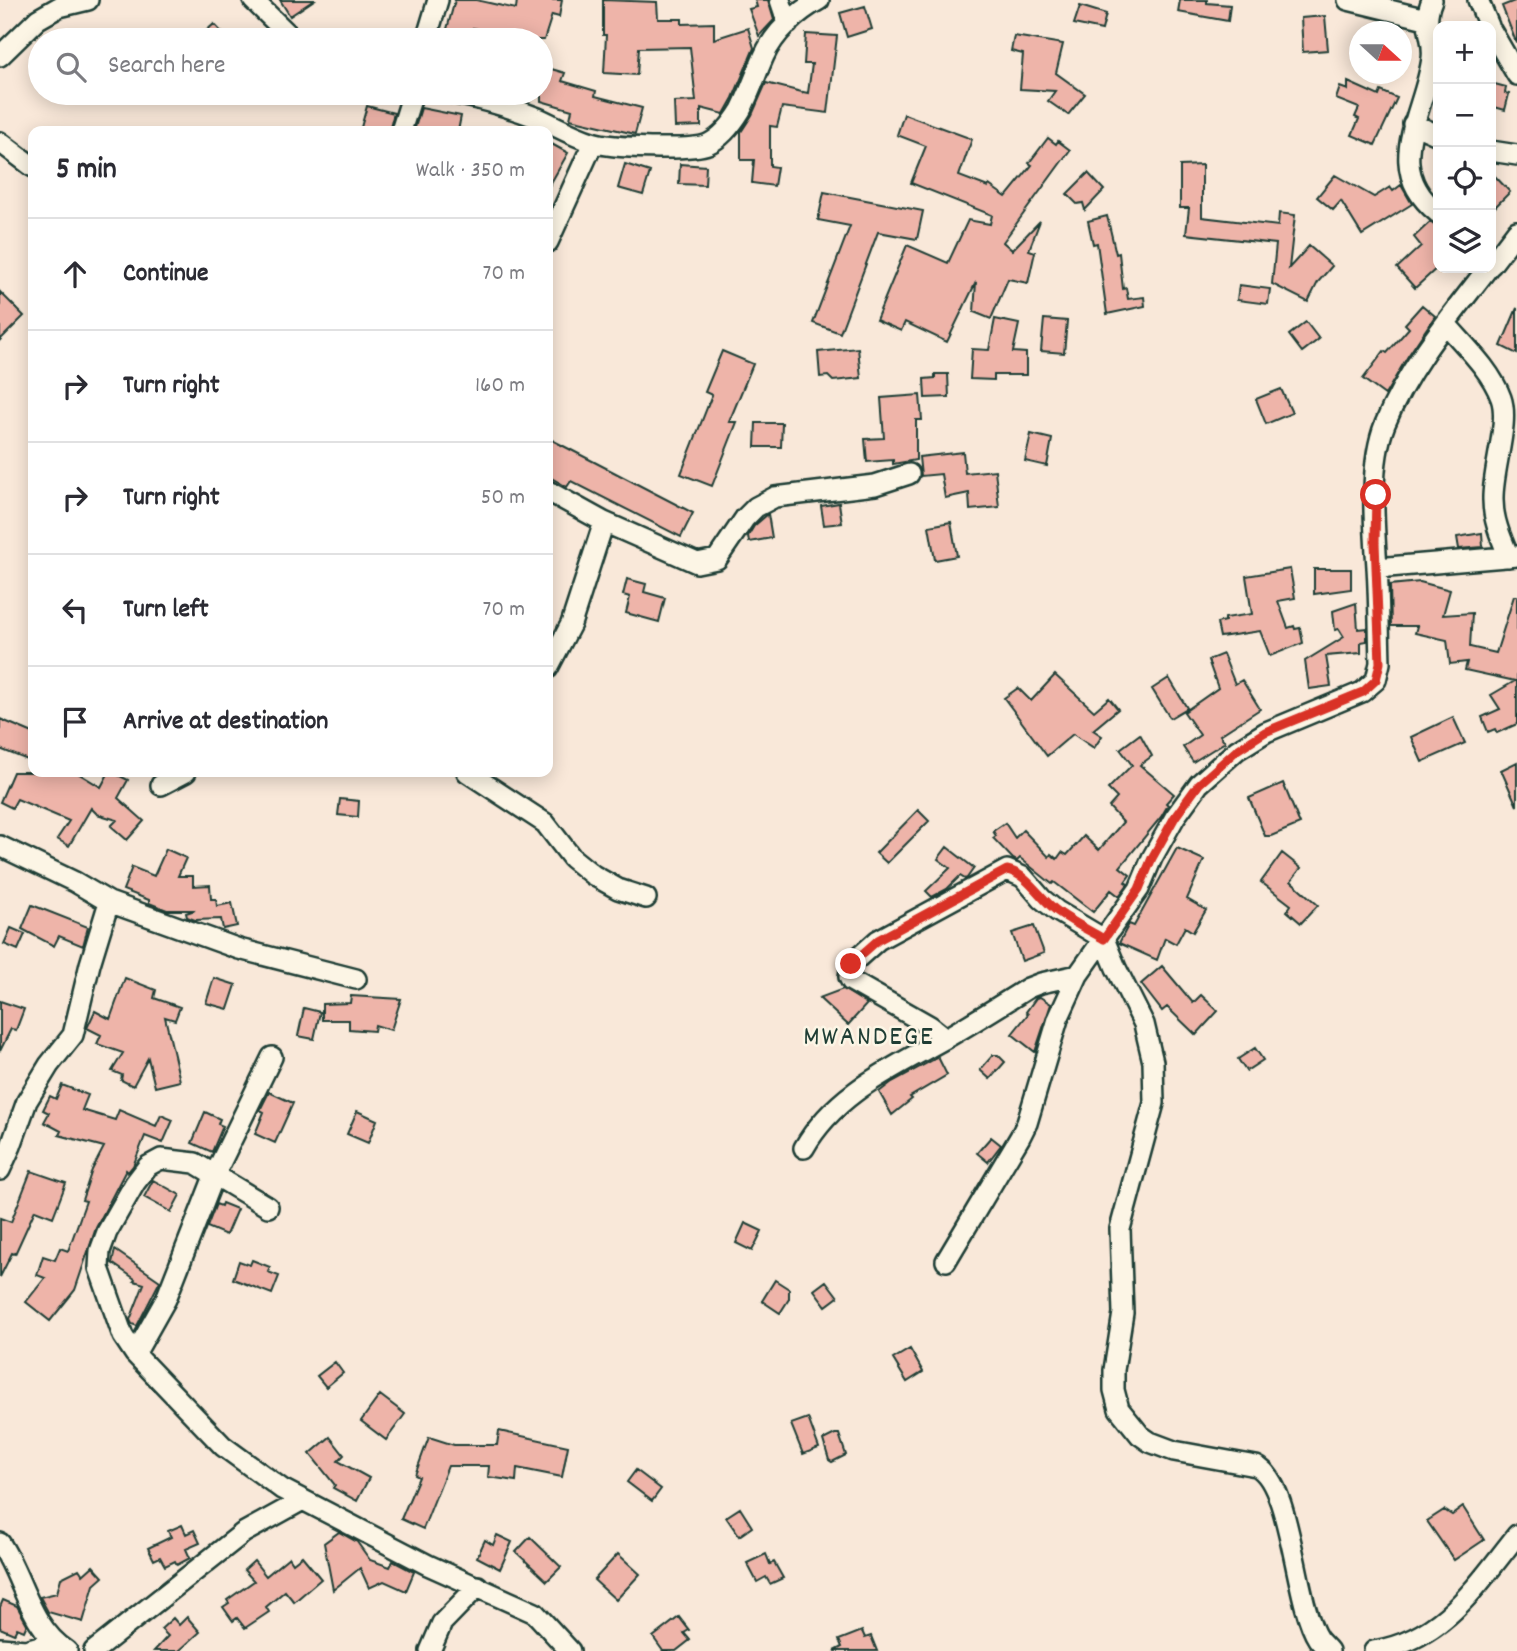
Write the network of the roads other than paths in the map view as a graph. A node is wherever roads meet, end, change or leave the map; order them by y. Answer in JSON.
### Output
{"nodes":[{"id":1,"x":88,"y":0,"type":"edge"},
{"id":2,"x":253,"y":0,"type":"edge"},
{"id":3,"x":438,"y":0,"type":"edge"},
{"id":4,"x":780,"y":0,"type":"edge"},
{"id":5,"x":819,"y":0,"type":"edge"},
{"id":6,"x":1348,"y":0,"type":"edge"},
{"id":7,"x":1432,"y":0,"type":"edge"},
{"id":8,"x":1478,"y":0,"type":"edge"},
{"id":9,"x":1426,"y":19,"type":"junction"},
{"id":10,"x":1487,"y":21,"type":"edge"},
{"id":11,"x":788,"y":24,"type":"junction"},
{"id":12,"x":29,"y":28,"type":"edge"},
{"id":13,"x":282,"y":28,"type":"edge"},
{"id":14,"x":430,"y":28,"type":"edge"},
{"id":15,"x":28,"y":29,"type":"edge"},
{"id":16,"x":1496,"y":38,"type":"edge"},
{"id":17,"x":0,"y":56,"type":"edge"},
{"id":18,"x":1517,"y":75,"type":"edge"},
{"id":19,"x":409,"y":105,"type":"edge"},
{"id":20,"x":500,"y":105,"type":"edge"},
{"id":21,"x":1413,"y":124,"type":"junction"},
{"id":22,"x":403,"y":126,"type":"edge"},
{"id":23,"x":1433,"y":133,"type":"edge"},
{"id":24,"x":0,"y":142,"type":"edge"},
{"id":25,"x":593,"y":142,"type":"junction"},
{"id":26,"x":1496,"y":152,"type":"edge"},
{"id":27,"x":1517,"y":155,"type":"edge"},
{"id":28,"x":28,"y":163,"type":"edge"},
{"id":29,"x":1435,"y":210,"type":"edge"},
{"id":30,"x":553,"y":231,"type":"edge"},
{"id":31,"x":1517,"y":231,"type":"edge"},
{"id":32,"x":1496,"y":256,"type":"edge"},
{"id":33,"x":1483,"y":273,"type":"edge"},
{"id":34,"x":1446,"y":324,"type":"junction"},
{"id":35,"x":909,"y":474,"type":"dead end"},
{"id":36,"x":553,"y":494,"type":"edge"},
{"id":37,"x":604,"y":522,"type":"junction"},
{"id":38,"x":1513,"y":556,"type":"edge"},
{"id":39,"x":1377,"y":568,"type":"junction"},
{"id":40,"x":553,"y":658,"type":"edge"},
{"id":41,"x":176,"y":777,"type":"edge"},
{"id":42,"x":488,"y":777,"type":"edge"},
{"id":43,"x":161,"y":785,"type":"dead end"},
{"id":44,"x":0,"y":846,"type":"edge"},
{"id":45,"x":646,"y":898,"type":"dead end"},
{"id":46,"x":108,"y":902,"type":"junction"},
{"id":47,"x":1104,"y":939,"type":"junction"},
{"id":48,"x":1078,"y":975,"type":"junction"},
{"id":49,"x":356,"y":979,"type":"dead end"},
{"id":50,"x":945,"y":1038,"type":"junction"},
{"id":51,"x":272,"y":1057,"type":"dead end"},
{"id":52,"x":804,"y":1148,"type":"dead end"},
{"id":53,"x":0,"y":1170,"type":"edge"},
{"id":54,"x":215,"y":1174,"type":"junction"},
{"id":55,"x":268,"y":1207,"type":"dead end"},
{"id":56,"x":946,"y":1261,"type":"dead end"},
{"id":57,"x":135,"y":1354,"type":"junction"},
{"id":58,"x":301,"y":1501,"type":"junction"},
{"id":59,"x":1517,"y":1535,"type":"edge"},
{"id":60,"x":0,"y":1543,"type":"edge"},
{"id":61,"x":478,"y":1586,"type":"junction"},
{"id":62,"x":61,"y":1647,"type":"edge"},
{"id":63,"x":0,"y":1648,"type":"edge"},
{"id":64,"x":94,"y":1651,"type":"edge"},
{"id":65,"x":430,"y":1651,"type":"edge"},
{"id":66,"x":570,"y":1651,"type":"edge"},
{"id":67,"x":1329,"y":1651,"type":"edge"},
{"id":68,"x":1378,"y":1651,"type":"edge"}],
"edges":[{"from":1,"to":12,"type":"street"},
{"from":2,"to":13,"type":"street"},
{"from":3,"to":14,"type":"street"},
{"from":4,"to":11,"type":"street"},
{"from":5,"to":11,"type":"street"},
{"from":6,"to":9,"type":"street"},
{"from":7,"to":9,"type":"street"},
{"from":8,"to":10,"type":"street"},
{"from":9,"to":21,"type":"street"},
{"from":11,"to":25,"type":"street"},
{"from":15,"to":17,"type":"street"},
{"from":16,"to":18,"type":"street"},
{"from":19,"to":22,"type":"street"},
{"from":20,"to":25,"type":"street"},
{"from":21,"to":23,"type":"street"},
{"from":21,"to":29,"type":"street"},
{"from":24,"to":28,"type":"street"},
{"from":25,"to":30,"type":"street"},
{"from":26,"to":27,"type":"street"},
{"from":31,"to":32,"type":"street"},
{"from":33,"to":34,"type":"street"},
{"from":34,"to":38,"type":"street"},
{"from":34,"to":39,"type":"street"},
{"from":35,"to":37,"type":"street"},
{"from":36,"to":37,"type":"street"},
{"from":37,"to":40,"type":"street"},
{"from":38,"to":39,"type":"street"},
{"from":39,"to":47,"type":"street"},
{"from":41,"to":43,"type":"street"},
{"from":42,"to":45,"type":"street"},
{"from":44,"to":46,"type":"street"},
{"from":46,"to":49,"type":"street"},
{"from":46,"to":53,"type":"street"},
{"from":47,"to":48,"type":"street"},
{"from":47,"to":50,"type":"street"},
{"from":47,"to":67,"type":"street"},
{"from":48,"to":50,"type":"street"},
{"from":48,"to":56,"type":"street"},
{"from":50,"to":52,"type":"street"},
{"from":51,"to":54,"type":"street"},
{"from":54,"to":55,"type":"street"},
{"from":54,"to":57,"type":"street"},
{"from":54,"to":57,"type":"street"},
{"from":57,"to":58,"type":"street"},
{"from":58,"to":61,"type":"street"},
{"from":58,"to":64,"type":"street"},
{"from":59,"to":68,"type":"street"},
{"from":60,"to":62,"type":"street"},
{"from":61,"to":65,"type":"street"},
{"from":61,"to":66,"type":"street"},
{"from":62,"to":63,"type":"street"}]}
